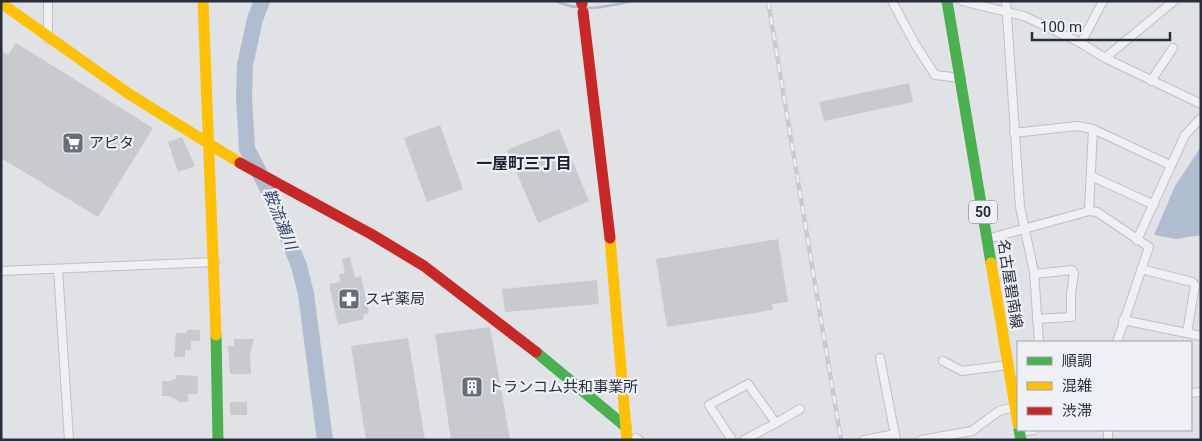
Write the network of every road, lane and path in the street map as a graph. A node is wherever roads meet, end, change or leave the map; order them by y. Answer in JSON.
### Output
{"nodes":[{"id":1,"x":48,"y":1,"type":"edge"},
{"id":2,"x":203,"y":1,"type":"edge"},
{"id":3,"x":892,"y":1,"type":"edge"},
{"id":4,"x":947,"y":1,"type":"edge"},
{"id":5,"x":962,"y":1,"type":"edge"},
{"id":6,"x":1006,"y":1,"type":"edge"},
{"id":7,"x":1103,"y":1,"type":"edge"},
{"id":8,"x":1174,"y":1,"type":"edge"},
{"id":9,"x":1,"y":3,"type":"edge"},
{"id":10,"x":582,"y":6,"type":"edge"},
{"id":11,"x":1007,"y":11,"type":"junction"},
{"id":12,"x":48,"y":39,"type":"junction"},
{"id":13,"x":1081,"y":44,"type":"junction"},
{"id":14,"x":1173,"y":48,"type":"dead end"},
{"id":15,"x":1105,"y":58,"type":"junction"},
{"id":16,"x":961,"y":78,"type":"junction"},
{"id":17,"x":1151,"y":81,"type":"junction"},
{"id":18,"x":1201,"y":104,"type":"edge"},
{"id":19,"x":1201,"y":118,"type":"edge"},
{"id":20,"x":1092,"y":129,"type":"junction"},
{"id":21,"x":1014,"y":133,"type":"junction"},
{"id":22,"x":209,"y":145,"type":"junction"},
{"id":23,"x":1170,"y":165,"type":"junction"},
{"id":24,"x":1091,"y":176,"type":"junction"},
{"id":25,"x":1154,"y":206,"type":"junction"},
{"id":26,"x":1089,"y":211,"type":"junction"},
{"id":27,"x":1026,"y":228,"type":"junction"},
{"id":28,"x":988,"y":239,"type":"junction"},
{"id":29,"x":1137,"y":240,"type":"junction"},
{"id":30,"x":215,"y":262,"type":"junction"},
{"id":31,"x":58,"y":268,"type":"junction"},
{"id":32,"x":1141,"y":270,"type":"junction"},
{"id":33,"x":1,"y":271,"type":"edge"},
{"id":34,"x":1034,"y":274,"type":"junction"},
{"id":35,"x":1037,"y":318,"type":"junction"},
{"id":36,"x":1123,"y":320,"type":"junction"},
{"id":37,"x":1187,"y":333,"type":"junction"},
{"id":38,"x":1201,"y":336,"type":"edge"},
{"id":39,"x":1038,"y":341,"type":"edge"},
{"id":40,"x":1117,"y":341,"type":"edge"},
{"id":41,"x":880,"y":358,"type":"dead end"},
{"id":42,"x":943,"y":360,"type":"dead end"},
{"id":43,"x":1008,"y":365,"type":"junction"},
{"id":44,"x":1015,"y":407,"type":"junction"},
{"id":45,"x":800,"y":409,"type":"dead end"},
{"id":46,"x":1017,"y":417,"type":"edge"},
{"id":47,"x":776,"y":423,"type":"junction"},
{"id":48,"x":626,"y":427,"type":"junction"},
{"id":49,"x":895,"y":437,"type":"edge"},
{"id":50,"x":634,"y":439,"type":"edge"},
{"id":51,"x":69,"y":440,"type":"edge"},
{"id":52,"x":218,"y":440,"type":"edge"},
{"id":53,"x":732,"y":440,"type":"edge"},
{"id":54,"x":744,"y":440,"type":"edge"},
{"id":55,"x":864,"y":440,"type":"edge"},
{"id":56,"x":921,"y":440,"type":"edge"}],
"edges":[{"from":1,"to":12,"type":"street"},
{"from":2,"to":22,"type":"street"},
{"from":3,"to":16,"type":"street"},
{"from":4,"to":16,"type":"street","name":"名古屋碧南線","number":"50"},
{"from":5,"to":11,"type":"street"},
{"from":6,"to":11,"type":"street"},
{"from":7,"to":13,"type":"street"},
{"from":8,"to":15,"type":"street"},
{"from":9,"to":12,"type":"street"},
{"from":10,"to":48,"type":"street"},
{"from":11,"to":13,"type":"street"},
{"from":11,"to":21,"type":"street"},
{"from":12,"to":22,"type":"street"},
{"from":13,"to":15,"type":"street"},
{"from":14,"to":17,"type":"street"},
{"from":15,"to":17,"type":"street"},
{"from":16,"to":28,"type":"street","name":"名古屋碧南線","number":"50"},
{"from":17,"to":18,"type":"street"},
{"from":19,"to":23,"type":"street"},
{"from":20,"to":21,"type":"street"},
{"from":20,"to":23,"type":"street"},
{"from":20,"to":24,"type":"street"},
{"from":21,"to":27,"type":"street"},
{"from":22,"to":30,"type":"street"},
{"from":22,"to":48,"type":"street"},
{"from":23,"to":25,"type":"street"},
{"from":24,"to":25,"type":"street"},
{"from":24,"to":26,"type":"street"},
{"from":25,"to":29,"type":"street"},
{"from":26,"to":27,"type":"street"},
{"from":26,"to":29,"type":"street"},
{"from":27,"to":28,"type":"street"},
{"from":27,"to":34,"type":"street"},
{"from":28,"to":43,"type":"street","name":"名古屋碧南線","number":"50"},
{"from":29,"to":32,"type":"street"},
{"from":30,"to":31,"type":"street"},
{"from":30,"to":52,"type":"street"},
{"from":31,"to":33,"type":"street"},
{"from":31,"to":51,"type":"street"},
{"from":32,"to":36,"type":"street"},
{"from":32,"to":37,"type":"street"},
{"from":34,"to":35,"type":"street"},
{"from":34,"to":35,"type":"street"},
{"from":35,"to":39,"type":"street"},
{"from":36,"to":37,"type":"street"},
{"from":36,"to":40,"type":"street"},
{"from":37,"to":38,"type":"street"},
{"from":41,"to":49,"type":"street"},
{"from":42,"to":43,"type":"street"},
{"from":43,"to":44,"type":"street","name":"名古屋碧南線","number":"50"},
{"from":44,"to":46,"type":"street","name":"名古屋碧南線","number":"50"},
{"from":44,"to":56,"type":"street"},
{"from":45,"to":47,"type":"street"},
{"from":47,"to":53,"type":"street"},
{"from":47,"to":54,"type":"street"},
{"from":48,"to":50,"type":"street"},
{"from":49,"to":55,"type":"street"}]}
